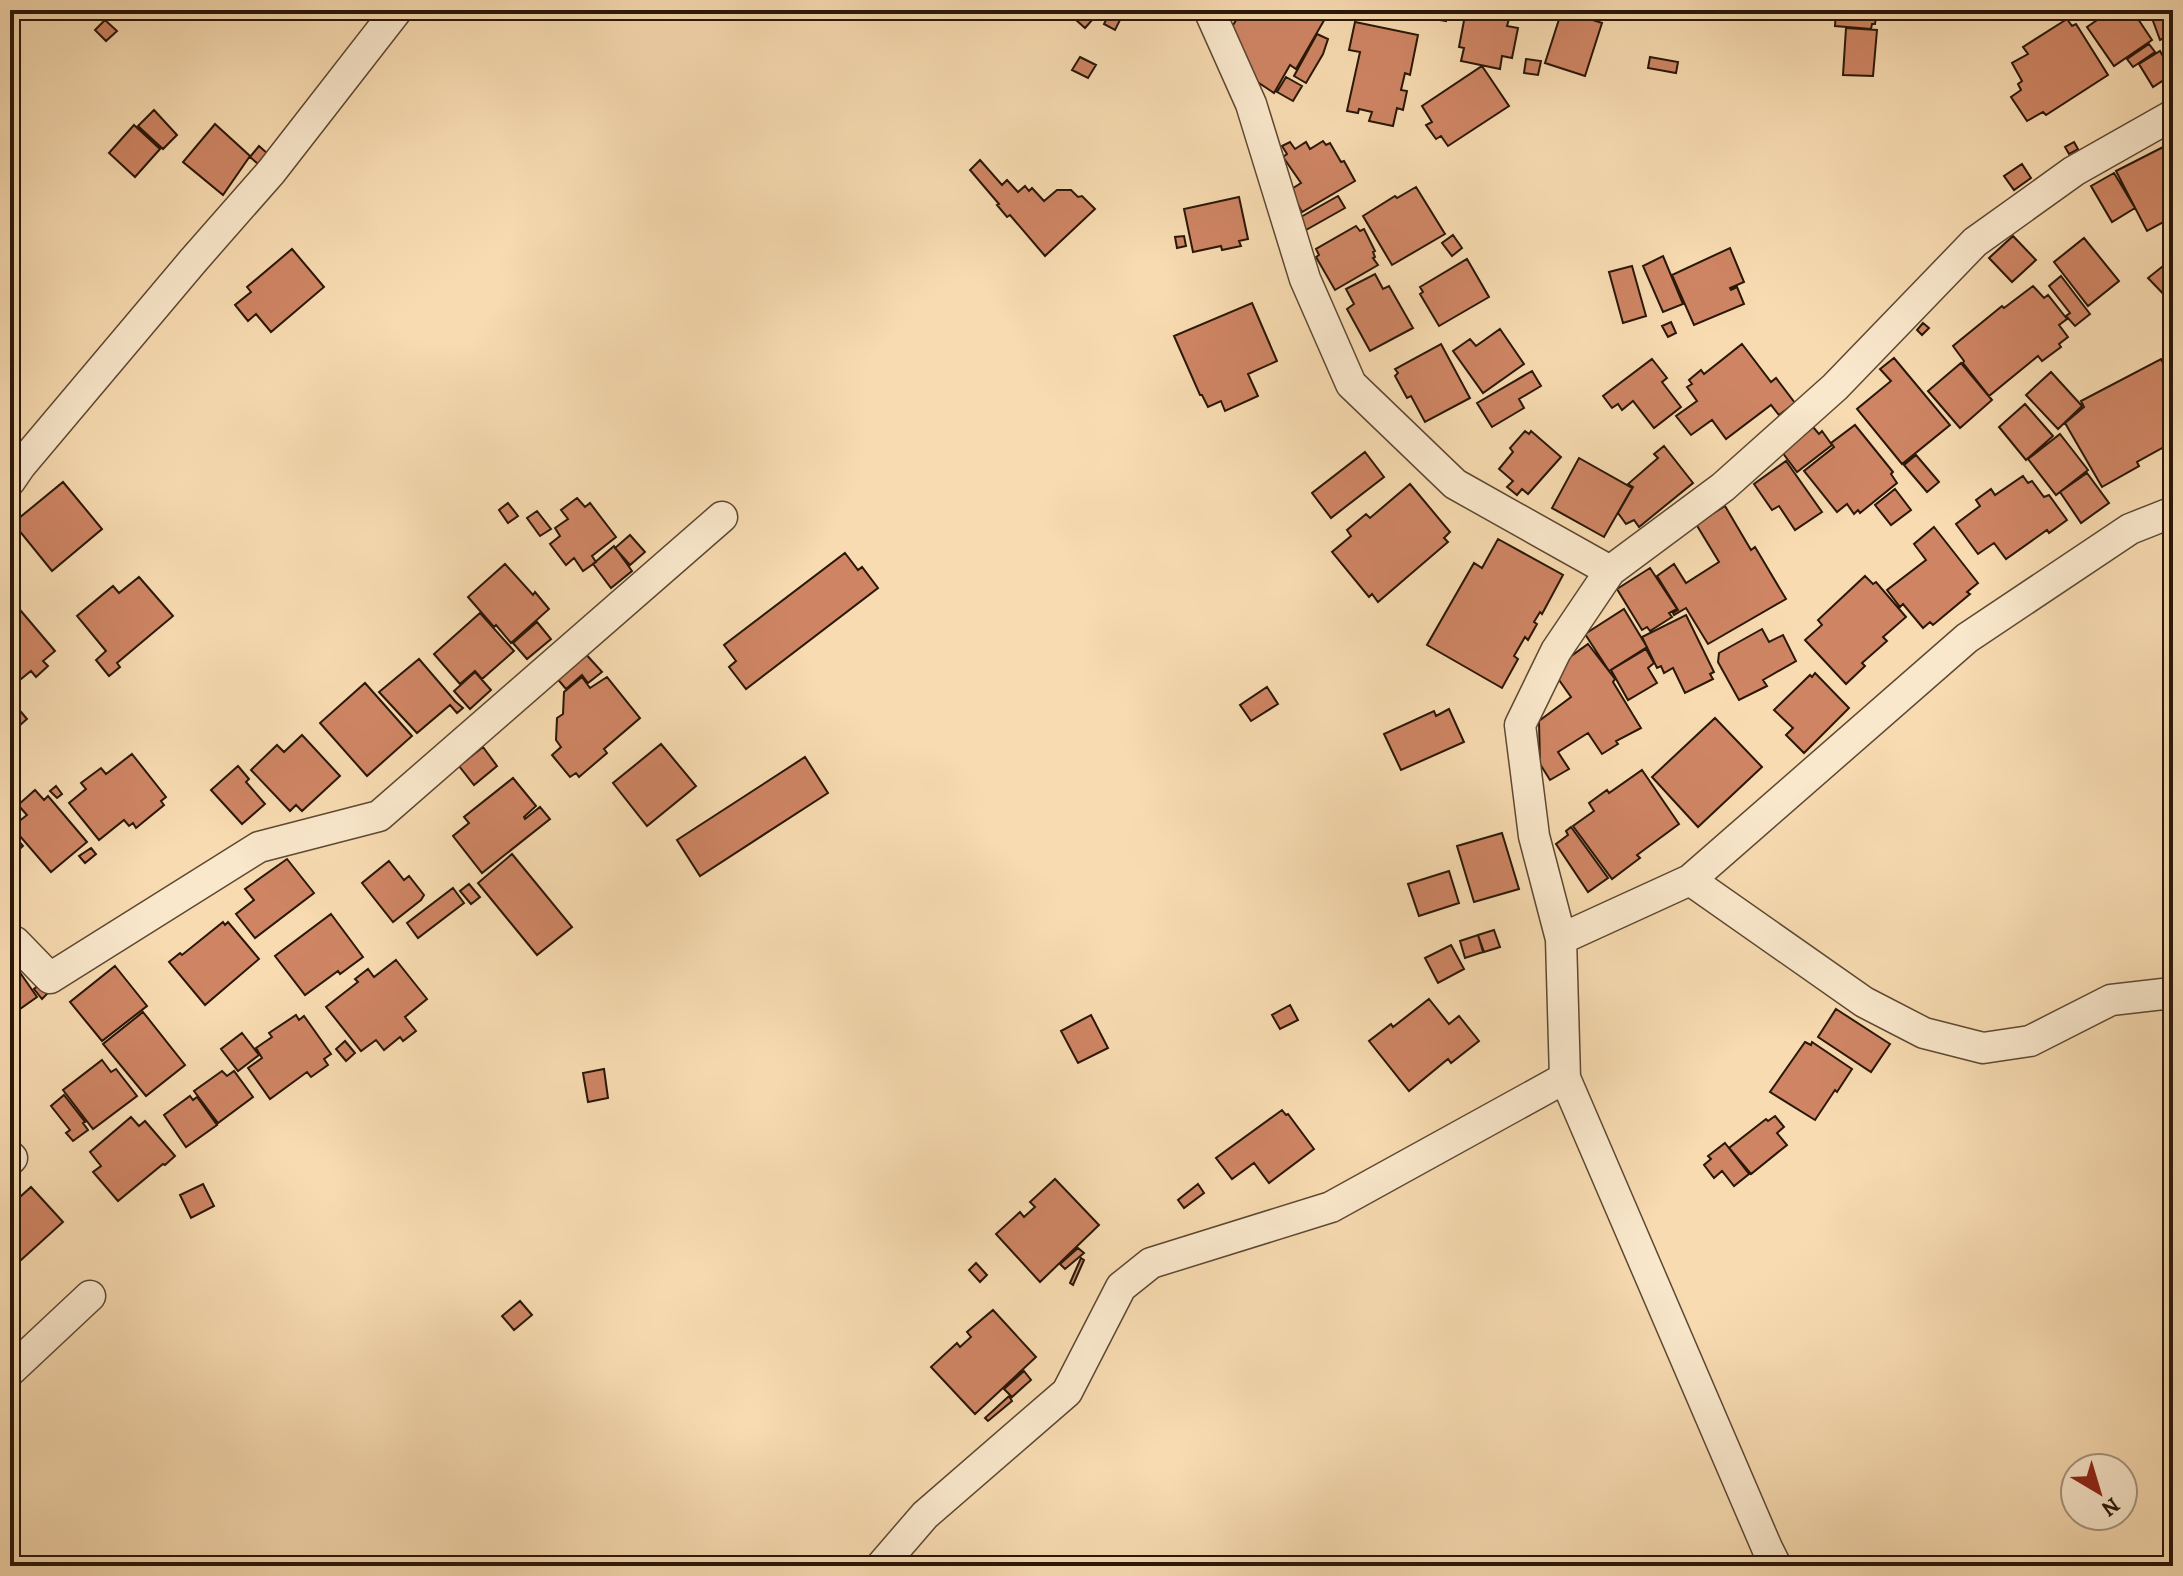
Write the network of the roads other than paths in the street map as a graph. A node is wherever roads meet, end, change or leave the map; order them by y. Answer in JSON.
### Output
{"nodes":[{"id":1,"x":397,"y":10,"type":"edge"},
{"id":2,"x":1209,"y":10,"type":"edge"},
{"id":3,"x":2173,"y":115,"type":"edge"},
{"id":4,"x":10,"y":481,"type":"edge"},
{"id":5,"x":2173,"y":512,"type":"edge"},
{"id":6,"x":722,"y":517,"type":"dead end"},
{"id":7,"x":1610,"y":571,"type":"junction"},
{"id":8,"x":1690,"y":880,"type":"junction"},
{"id":9,"x":1561,"y":939,"type":"junction"},
{"id":10,"x":10,"y":946,"type":"edge"},
{"id":11,"x":2173,"y":996,"type":"edge"},
{"id":12,"x":1565,"y":1078,"type":"junction"},
{"id":13,"x":90,"y":1296,"type":"dead end"},
{"id":14,"x":10,"y":1371,"type":"edge"},
{"id":15,"x":881,"y":1566,"type":"edge"},
{"id":16,"x":1776,"y":1566,"type":"edge"}],
"edges":[{"from":1,"to":4,"type":"street"},
{"from":2,"to":7,"type":"street"},
{"from":3,"to":7,"type":"street"},
{"from":5,"to":8,"type":"street"},
{"from":6,"to":10,"type":"street"},
{"from":7,"to":9,"type":"street"},
{"from":8,"to":9,"type":"street"},
{"from":8,"to":11,"type":"street"},
{"from":9,"to":12,"type":"street"},
{"from":12,"to":15,"type":"street"},
{"from":12,"to":16,"type":"street"},
{"from":13,"to":14,"type":"street"}]}
